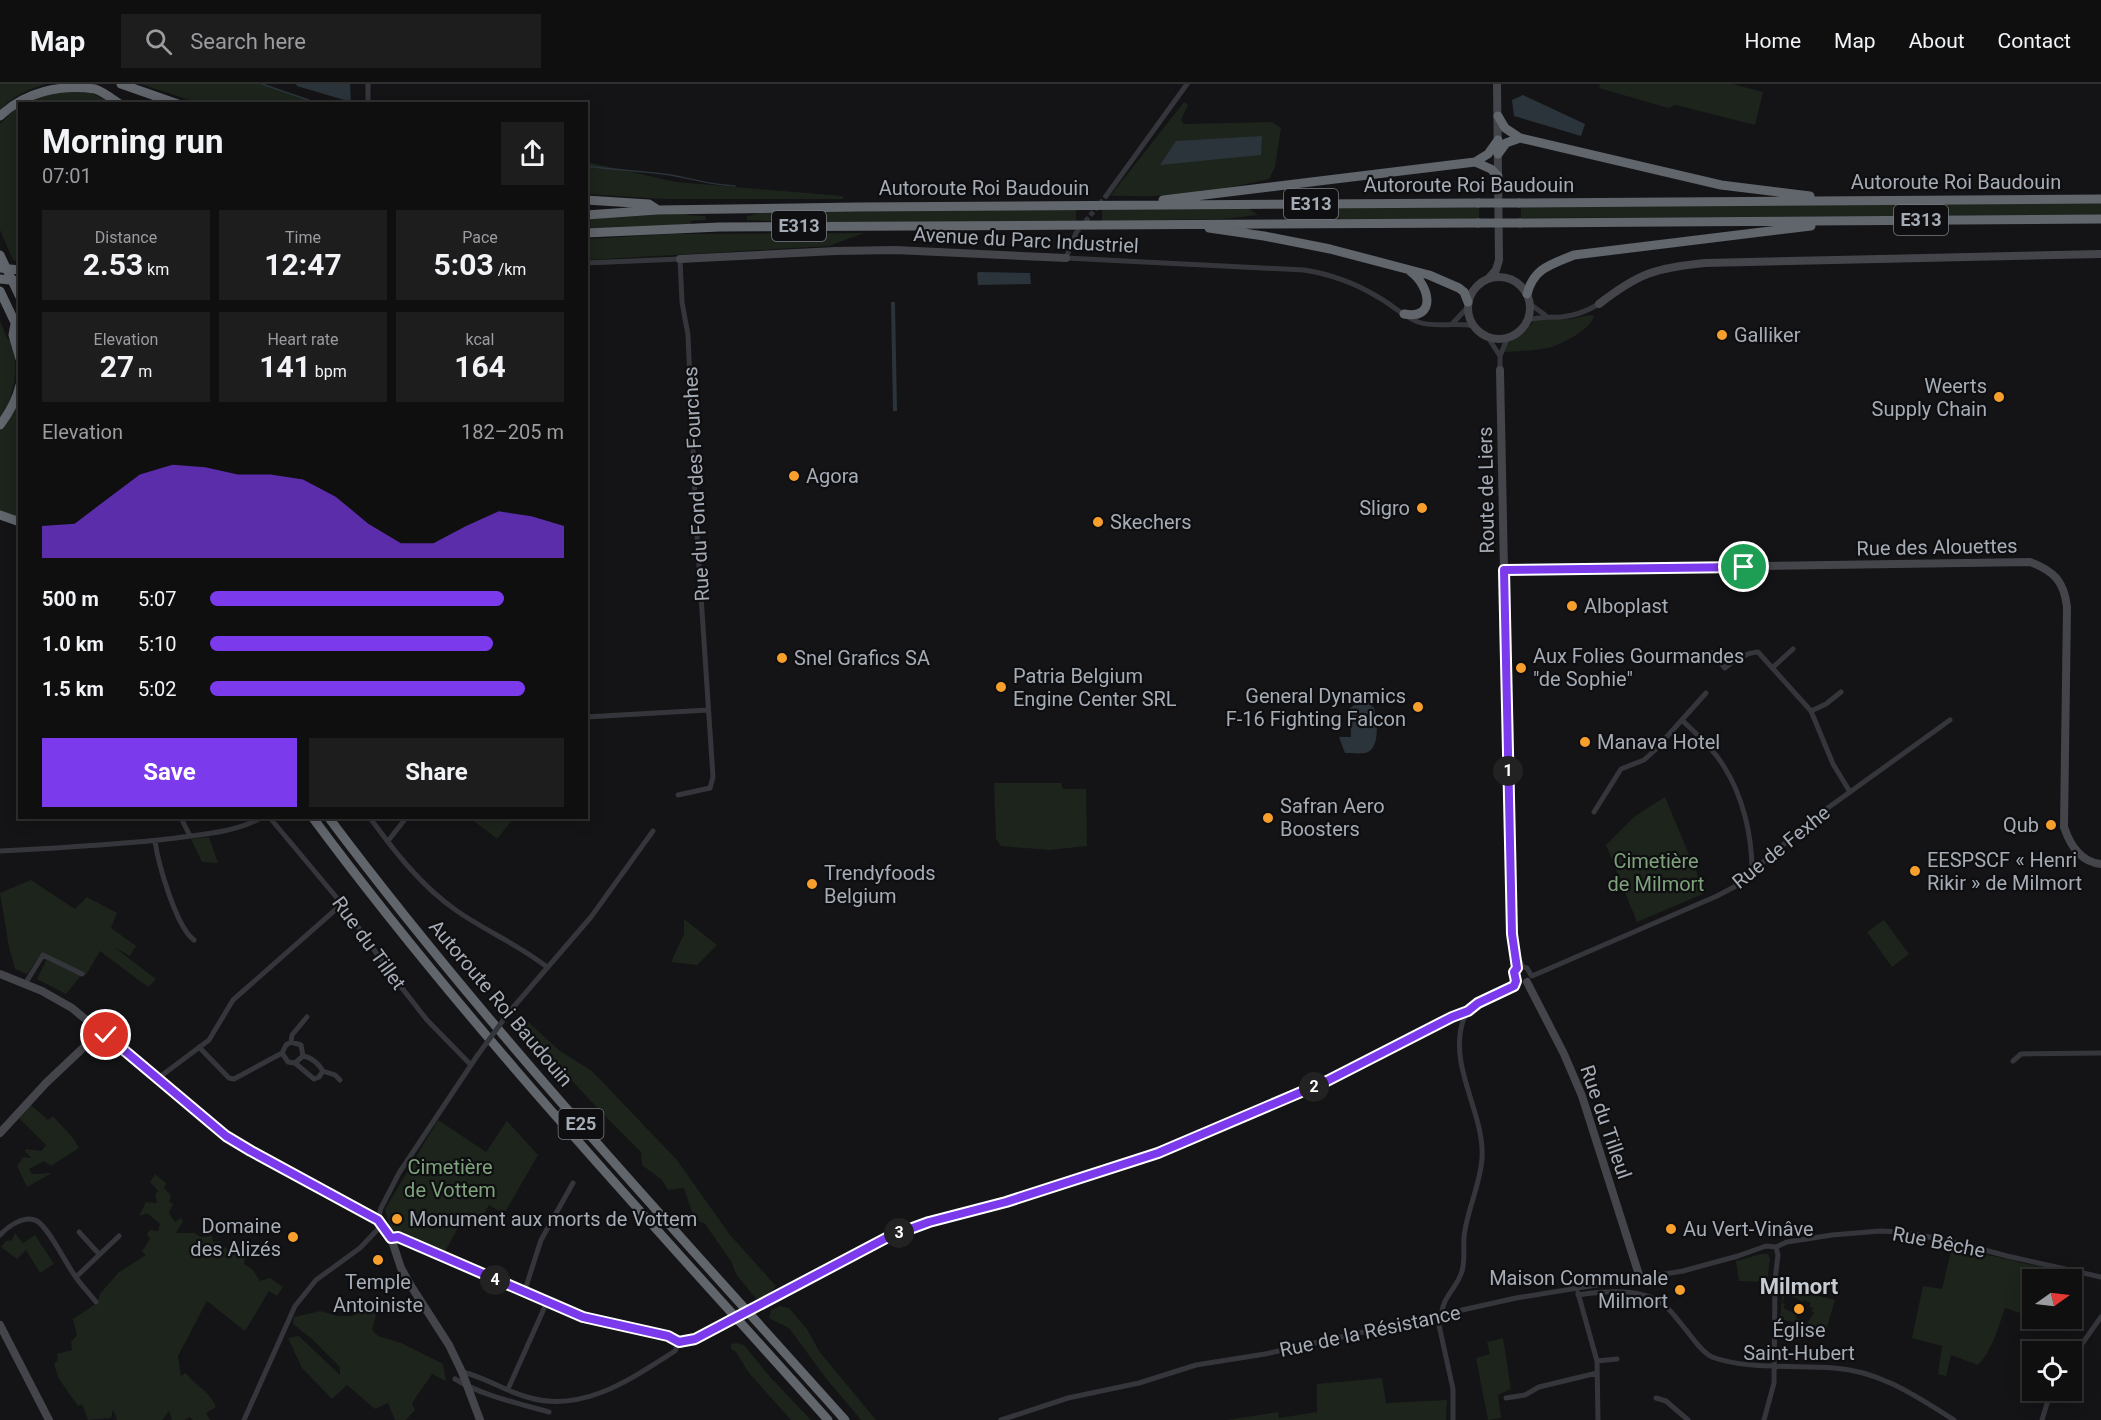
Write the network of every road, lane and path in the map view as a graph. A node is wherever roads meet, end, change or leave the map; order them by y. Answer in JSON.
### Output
{"nodes":[{"id":1,"x":121,"y":84,"type":"edge"},
{"id":2,"x":368,"y":84,"type":"edge"},
{"id":3,"x":1187,"y":84,"type":"edge"},
{"id":4,"x":1497,"y":84,"type":"edge"},
{"id":5,"x":117,"y":102,"type":"edge"},
{"id":6,"x":172,"y":102,"type":"edge"},
{"id":7,"x":368,"y":102,"type":"edge"},
{"id":8,"x":1498,"y":116,"type":"junction"},
{"id":9,"x":0,"y":117,"type":"edge"},
{"id":10,"x":1520,"y":138,"type":"junction"},
{"id":11,"x":1498,"y":140,"type":"junction"},
{"id":12,"x":1498,"y":154,"type":"junction"},
{"id":13,"x":1475,"y":162,"type":"junction"},
{"id":14,"x":1498,"y":176,"type":"junction"},
{"id":15,"x":1106,"y":196,"type":"tunnel mouth"},
{"id":16,"x":2101,"y":199,"type":"edge"},
{"id":17,"x":588,"y":201,"type":"edge"},
{"id":18,"x":1833,"y":201,"type":"junction"},
{"id":19,"x":1143,"y":205,"type":"junction"},
{"id":20,"x":658,"y":210,"type":"junction"},
{"id":21,"x":588,"y":215,"type":"edge"},
{"id":22,"x":2101,"y":219,"type":"edge"},
{"id":23,"x":1827,"y":221,"type":"junction"},
{"id":24,"x":1198,"y":224,"type":"junction"},
{"id":25,"x":588,"y":233,"type":"edge"},
{"id":26,"x":1076,"y":233,"type":"tunnel mouth"},
{"id":27,"x":2101,"y":254,"type":"edge"},
{"id":28,"x":0,"y":255,"type":"edge"},
{"id":29,"x":1066,"y":258,"type":"junction"},
{"id":30,"x":680,"y":259,"type":"junction"},
{"id":31,"x":1499,"y":260,"type":"junction"},
{"id":32,"x":588,"y":263,"type":"edge"},
{"id":33,"x":0,"y":268,"type":"edge"},
{"id":34,"x":1407,"y":268,"type":"junction"},
{"id":35,"x":18,"y":270,"type":"edge"},
{"id":36,"x":1489,"y":278,"type":"junction"},
{"id":37,"x":0,"y":279,"type":"edge"},
{"id":38,"x":1511,"y":279,"type":"junction"},
{"id":39,"x":18,"y":281,"type":"edge"},
{"id":40,"x":0,"y":291,"type":"edge"},
{"id":41,"x":18,"y":293,"type":"edge"},
{"id":42,"x":1528,"y":299,"type":"junction"},
{"id":43,"x":1599,"y":304,"type":"joint"},
{"id":44,"x":1468,"y":305,"type":"junction"},
{"id":45,"x":1404,"y":314,"type":"junction"},
{"id":46,"x":1546,"y":316,"type":"junction"},
{"id":47,"x":1527,"y":321,"type":"junction"},
{"id":48,"x":15,"y":324,"type":"junction"},
{"id":49,"x":1452,"y":324,"type":"junction"},
{"id":50,"x":1473,"y":326,"type":"junction"},
{"id":51,"x":18,"y":329,"type":"edge"},
{"id":52,"x":1486,"y":336,"type":"junction"},
{"id":53,"x":1508,"y":337,"type":"junction"},
{"id":54,"x":18,"y":352,"type":"edge"},
{"id":55,"x":1500,"y":356,"type":"junction"},
{"id":56,"x":1500,"y":370,"type":"joint"},
{"id":57,"x":18,"y":392,"type":"edge"},
{"id":58,"x":0,"y":425,"type":"edge"},
{"id":59,"x":0,"y":514,"type":"edge"},
{"id":60,"x":18,"y":521,"type":"edge"},
{"id":61,"x":1504,"y":570,"type":"junction"},
{"id":62,"x":1505,"y":621,"type":"joint"},
{"id":63,"x":1793,"y":649,"type":"dead end"},
{"id":64,"x":1712,"y":653,"type":"dead end"},
{"id":65,"x":1772,"y":668,"type":"junction"},
{"id":66,"x":1506,"y":687,"type":"joint"},
{"id":67,"x":1841,"y":692,"type":"dead end"},
{"id":68,"x":1706,"y":693,"type":"dead end"},
{"id":69,"x":708,"y":710,"type":"junction"},
{"id":70,"x":1811,"y":711,"type":"junction"},
{"id":71,"x":588,"y":717,"type":"edge"},
{"id":72,"x":1682,"y":720,"type":"junction"},
{"id":73,"x":1950,"y":720,"type":"dead end"},
{"id":74,"x":1850,"y":792,"type":"junction"},
{"id":75,"x":678,"y":795,"type":"dead end"},
{"id":76,"x":1594,"y":812,"type":"dead end"},
{"id":77,"x":182,"y":819,"type":"edge"},
{"id":78,"x":259,"y":819,"type":"edge"},
{"id":79,"x":271,"y":819,"type":"edge"},
{"id":80,"x":315,"y":819,"type":"edge"},
{"id":81,"x":330,"y":819,"type":"edge"},
{"id":82,"x":371,"y":819,"type":"edge"},
{"id":83,"x":405,"y":819,"type":"edge"},
{"id":84,"x":653,"y":831,"type":"dead end"},
{"id":85,"x":190,"y":836,"type":"junction"},
{"id":86,"x":155,"y":840,"type":"junction"},
{"id":87,"x":388,"y":841,"type":"junction"},
{"id":88,"x":0,"y":851,"type":"edge"},
{"id":89,"x":2101,"y":864,"type":"edge"},
{"id":90,"x":1752,"y":871,"type":"junction"},
{"id":91,"x":342,"y":904,"type":"junction"},
{"id":92,"x":194,"y":940,"type":"dead end"},
{"id":93,"x":1514,"y":948,"type":"joint"},
{"id":94,"x":547,"y":967,"type":"junction"},
{"id":95,"x":1520,"y":968,"type":"junction"},
{"id":96,"x":0,"y":974,"type":"edge"},
{"id":97,"x":82,"y":974,"type":"dead end"},
{"id":98,"x":1521,"y":982,"type":"junction"},
{"id":99,"x":26,"y":984,"type":"junction"},
{"id":100,"x":1468,"y":1011,"type":"junction"},
{"id":101,"x":307,"y":1017,"type":"dead end"},
{"id":102,"x":101,"y":1031,"type":"junction"},
{"id":103,"x":291,"y":1042,"type":"junction"},
{"id":104,"x":200,"y":1047,"type":"junction"},
{"id":105,"x":282,"y":1053,"type":"junction"},
{"id":106,"x":2101,"y":1053,"type":"edge"},
{"id":107,"x":303,"y":1056,"type":"junction"},
{"id":108,"x":2013,"y":1060,"type":"dead end"},
{"id":109,"x":295,"y":1063,"type":"junction"},
{"id":110,"x":471,"y":1065,"type":"junction"},
{"id":111,"x":322,"y":1071,"type":"junction"},
{"id":112,"x":158,"y":1079,"type":"junction"},
{"id":113,"x":340,"y":1080,"type":"dead end"},
{"id":114,"x":0,"y":1133,"type":"edge"},
{"id":115,"x":573,"y":1183,"type":"dead end"},
{"id":116,"x":380,"y":1223,"type":"junction"},
{"id":117,"x":79,"y":1232,"type":"dead end"},
{"id":118,"x":0,"y":1235,"type":"edge"},
{"id":119,"x":119,"y":1236,"type":"dead end"},
{"id":120,"x":391,"y":1238,"type":"junction"},
{"id":121,"x":1776,"y":1247,"type":"junction"},
{"id":122,"x":99,"y":1254,"type":"junction"},
{"id":123,"x":76,"y":1277,"type":"junction"},
{"id":124,"x":2101,"y":1277,"type":"edge"},
{"id":125,"x":1640,"y":1278,"type":"junction"},
{"id":126,"x":1578,"y":1292,"type":"junction"},
{"id":127,"x":524,"y":1293,"type":"junction"},
{"id":128,"x":96,"y":1302,"type":"dead end"},
{"id":129,"x":547,"y":1302,"type":"junction"},
{"id":130,"x":1440,"y":1316,"type":"junction"},
{"id":131,"x":2101,"y":1317,"type":"edge"},
{"id":132,"x":0,"y":1325,"type":"edge"},
{"id":133,"x":679,"y":1342,"type":"junction"},
{"id":134,"x":2082,"y":1344,"type":"edge"},
{"id":135,"x":1617,"y":1359,"type":"dead end"},
{"id":136,"x":1597,"y":1361,"type":"junction"},
{"id":137,"x":1773,"y":1366,"type":"junction"},
{"id":138,"x":462,"y":1372,"type":"junction"},
{"id":139,"x":1597,"y":1373,"type":"junction"},
{"id":140,"x":455,"y":1379,"type":"dead end"},
{"id":141,"x":468,"y":1387,"type":"junction"},
{"id":142,"x":508,"y":1389,"type":"junction"},
{"id":143,"x":1506,"y":1398,"type":"dead end"},
{"id":144,"x":1656,"y":1398,"type":"dead end"},
{"id":145,"x":2048,"y":1401,"type":"edge"},
{"id":146,"x":549,"y":1412,"type":"dead end"},
{"id":147,"x":49,"y":1420,"type":"edge"},
{"id":148,"x":244,"y":1420,"type":"edge"},
{"id":149,"x":480,"y":1420,"type":"edge"},
{"id":150,"x":828,"y":1420,"type":"edge"},
{"id":151,"x":845,"y":1420,"type":"edge"},
{"id":152,"x":1001,"y":1420,"type":"edge"},
{"id":153,"x":1453,"y":1420,"type":"edge"},
{"id":154,"x":1598,"y":1420,"type":"edge"},
{"id":155,"x":1688,"y":1420,"type":"edge"},
{"id":156,"x":1764,"y":1420,"type":"edge"},
{"id":157,"x":1954,"y":1420,"type":"edge"},
{"id":158,"x":2042,"y":1420,"type":"edge"}],
"edges":[{"from":1,"to":6,"type":"highway"},
{"from":2,"to":7,"type":"street"},
{"from":3,"to":15,"type":"street"},
{"from":4,"to":8,"type":"street"},
{"from":5,"to":9,"type":"highway"},
{"from":8,"to":10,"type":"highway"},
{"from":8,"to":11,"type":"street"},
{"from":10,"to":12,"type":"highway"},
{"from":10,"to":18,"type":"highway"},
{"from":11,"to":12,"type":"street"},
{"from":11,"to":13,"type":"highway"},
{"from":12,"to":14,"type":"street"},
{"from":13,"to":14,"type":"highway"},
{"from":13,"to":19,"type":"highway"},
{"from":14,"to":31,"type":"street"},
{"from":16,"to":18,"type":"highway","name":"Autoroute Roi Baudouin","number":"E313"},
{"from":17,"to":20,"type":"highway"},
{"from":18,"to":19,"type":"highway","name":"Autoroute Roi Baudouin","number":"E313","bridge":true},
{"from":19,"to":20,"type":"highway","name":"Autoroute Roi Baudouin","number":"E313"},
{"from":20,"to":21,"type":"highway","name":"Autoroute Roi Baudouin","number":"E313"},
{"from":22,"to":23,"type":"highway","name":"Autoroute Roi Baudouin","number":"E313"},
{"from":23,"to":24,"type":"highway","name":"Autoroute Roi Baudouin","number":"E313","bridge":true},
{"from":23,"to":42,"type":"highway"},
{"from":24,"to":25,"type":"highway","name":"Autoroute Roi Baudouin","number":"E313"},
{"from":24,"to":34,"type":"highway"},
{"from":26,"to":29,"type":"street"},
{"from":27,"to":43,"type":"street"},
{"from":28,"to":41,"type":"highway"},
{"from":29,"to":30,"type":"street","name":"Avenue du Parc Industriel"},
{"from":29,"to":45,"type":"street","name":"Avenue du Parc Industriel"},
{"from":30,"to":32,"type":"street","name":"Avenue du Parc Industriel"},
{"from":30,"to":69,"type":"street","name":"Rue du Fond des Fourches"},
{"from":31,"to":36,"type":"street"},
{"from":31,"to":38,"type":"street"},
{"from":33,"to":35,"type":"highway","bridge":true},
{"from":34,"to":44,"type":"highway"},
{"from":34,"to":45,"type":"highway"},
{"from":36,"to":38,"type":"street"},
{"from":36,"to":44,"type":"street"},
{"from":37,"to":39,"type":"highway","bridge":true},
{"from":38,"to":42,"type":"street"},
{"from":40,"to":48,"type":"highway"},
{"from":42,"to":46,"type":"street"},
{"from":42,"to":47,"type":"street"},
{"from":43,"to":46,"type":"street"},
{"from":44,"to":49,"type":"street"},
{"from":44,"to":50,"type":"street"},
{"from":45,"to":49,"type":"street","name":"Avenue du Parc Industriel"},
{"from":46,"to":47,"type":"street"},
{"from":47,"to":53,"type":"street"},
{"from":48,"to":51,"type":"highway"},
{"from":48,"to":54,"type":"highway"},
{"from":49,"to":50,"type":"street","name":"Avenue du Parc Industriel"},
{"from":50,"to":52,"type":"street"},
{"from":52,"to":53,"type":"street"},
{"from":52,"to":55,"type":"street"},
{"from":53,"to":55,"type":"street","name":"Route de Liers"},
{"from":55,"to":56,"type":"street","name":"Route de Liers"},
{"from":56,"to":61,"type":"street","name":"Route de Liers"},
{"from":57,"to":58,"type":"highway"},
{"from":59,"to":60,"type":"highway"},
{"from":61,"to":62,"type":"street","name":"Route de Liers"},
{"from":61,"to":89,"type":"street","name":"Rue des Alouettes"},
{"from":62,"to":66,"type":"street","name":"Route de Liers"},
{"from":63,"to":65,"type":"street"},
{"from":64,"to":65,"type":"street"},
{"from":65,"to":70,"type":"street"},
{"from":66,"to":93,"type":"street","name":"Route de Liers"},
{"from":67,"to":70,"type":"street"},
{"from":68,"to":72,"type":"street"},
{"from":69,"to":71,"type":"street"},
{"from":69,"to":75,"type":"street","name":"Rue du Fond des Fourches"},
{"from":70,"to":74,"type":"street"},
{"from":72,"to":76,"type":"street"},
{"from":72,"to":90,"type":"street"},
{"from":73,"to":74,"type":"street","name":"Rue de Fexhe"},
{"from":74,"to":90,"type":"street","name":"Rue de Fexhe"},
{"from":77,"to":85,"type":"street"},
{"from":78,"to":85,"type":"street"},
{"from":79,"to":91,"type":"street","name":"Rue du Tillet"},
{"from":80,"to":150,"type":"highway","name":"Autoroute Roi Baudouin","number":"E25"},
{"from":81,"to":151,"type":"highway","name":"Autoroute Roi Baudouin","number":"E25"},
{"from":82,"to":87,"type":"street"},
{"from":83,"to":87,"type":"street"},
{"from":84,"to":94,"type":"street"},
{"from":85,"to":86,"type":"street"},
{"from":86,"to":88,"type":"street"},
{"from":86,"to":92,"type":"street"},
{"from":87,"to":94,"type":"street"},
{"from":90,"to":98,"type":"street","name":"Rue de Fexhe"},
{"from":91,"to":104,"type":"street"},
{"from":91,"to":110,"type":"street","name":"Rue du Tillet"},
{"from":93,"to":95,"type":"street","name":"Route de Liers"},
{"from":94,"to":110,"type":"street","bridge":true},
{"from":95,"to":98,"type":"street","name":"Route de Liers"},
{"from":95,"to":98,"type":"street","name":"Route de Liers"},
{"from":96,"to":99,"type":"street"},
{"from":97,"to":99,"type":"street"},
{"from":98,"to":100,"type":"street","name":"Rue de Fexhe"},
{"from":98,"to":125,"type":"street","name":"Rue du Tilleul"},
{"from":99,"to":102,"type":"street"},
{"from":100,"to":130,"type":"street"},
{"from":100,"to":133,"type":"street","name":"Rue de Fexhe","bridge":true},
{"from":101,"to":103,"type":"street"},
{"from":102,"to":112,"type":"street"},
{"from":102,"to":114,"type":"street"},
{"from":103,"to":105,"type":"street"},
{"from":103,"to":107,"type":"street"},
{"from":104,"to":105,"type":"street"},
{"from":104,"to":112,"type":"street"},
{"from":105,"to":109,"type":"street"},
{"from":106,"to":108,"type":"street"},
{"from":107,"to":109,"type":"street"},
{"from":107,"to":111,"type":"street"},
{"from":109,"to":111,"type":"street"},
{"from":110,"to":116,"type":"street"},
{"from":111,"to":113,"type":"street"},
{"from":112,"to":116,"type":"street"},
{"from":115,"to":127,"type":"street"},
{"from":116,"to":120,"type":"street"},
{"from":116,"to":148,"type":"street"},
{"from":117,"to":122,"type":"street"},
{"from":118,"to":123,"type":"street"},
{"from":119,"to":122,"type":"street"},
{"from":120,"to":127,"type":"street"},
{"from":120,"to":138,"type":"street"},
{"from":121,"to":124,"type":"street","name":"Rue Bêche"},
{"from":121,"to":125,"type":"street","name":"Rue de la Résistance"},
{"from":121,"to":137,"type":"street"},
{"from":122,"to":123,"type":"street"},
{"from":123,"to":128,"type":"street"},
{"from":125,"to":126,"type":"street","name":"Rue de la Résistance"},
{"from":126,"to":130,"type":"street","name":"Rue de la Résistance"},
{"from":126,"to":136,"type":"street"},
{"from":126,"to":137,"type":"street"},
{"from":127,"to":129,"type":"street"},
{"from":129,"to":133,"type":"street"},
{"from":129,"to":142,"type":"street"},
{"from":130,"to":152,"type":"street","name":"Rue de la Résistance"},
{"from":130,"to":153,"type":"street"},
{"from":131,"to":134,"type":"street"},
{"from":132,"to":147,"type":"street"},
{"from":133,"to":142,"type":"street"},
{"from":135,"to":136,"type":"street"},
{"from":136,"to":139,"type":"street"},
{"from":137,"to":156,"type":"street"},
{"from":137,"to":157,"type":"street"},
{"from":138,"to":141,"type":"street"},
{"from":138,"to":142,"type":"street"},
{"from":139,"to":143,"type":"street"},
{"from":139,"to":154,"type":"street"},
{"from":140,"to":141,"type":"street"},
{"from":141,"to":146,"type":"street"},
{"from":141,"to":149,"type":"street"},
{"from":144,"to":155,"type":"street"},
{"from":145,"to":158,"type":"street"}]}
